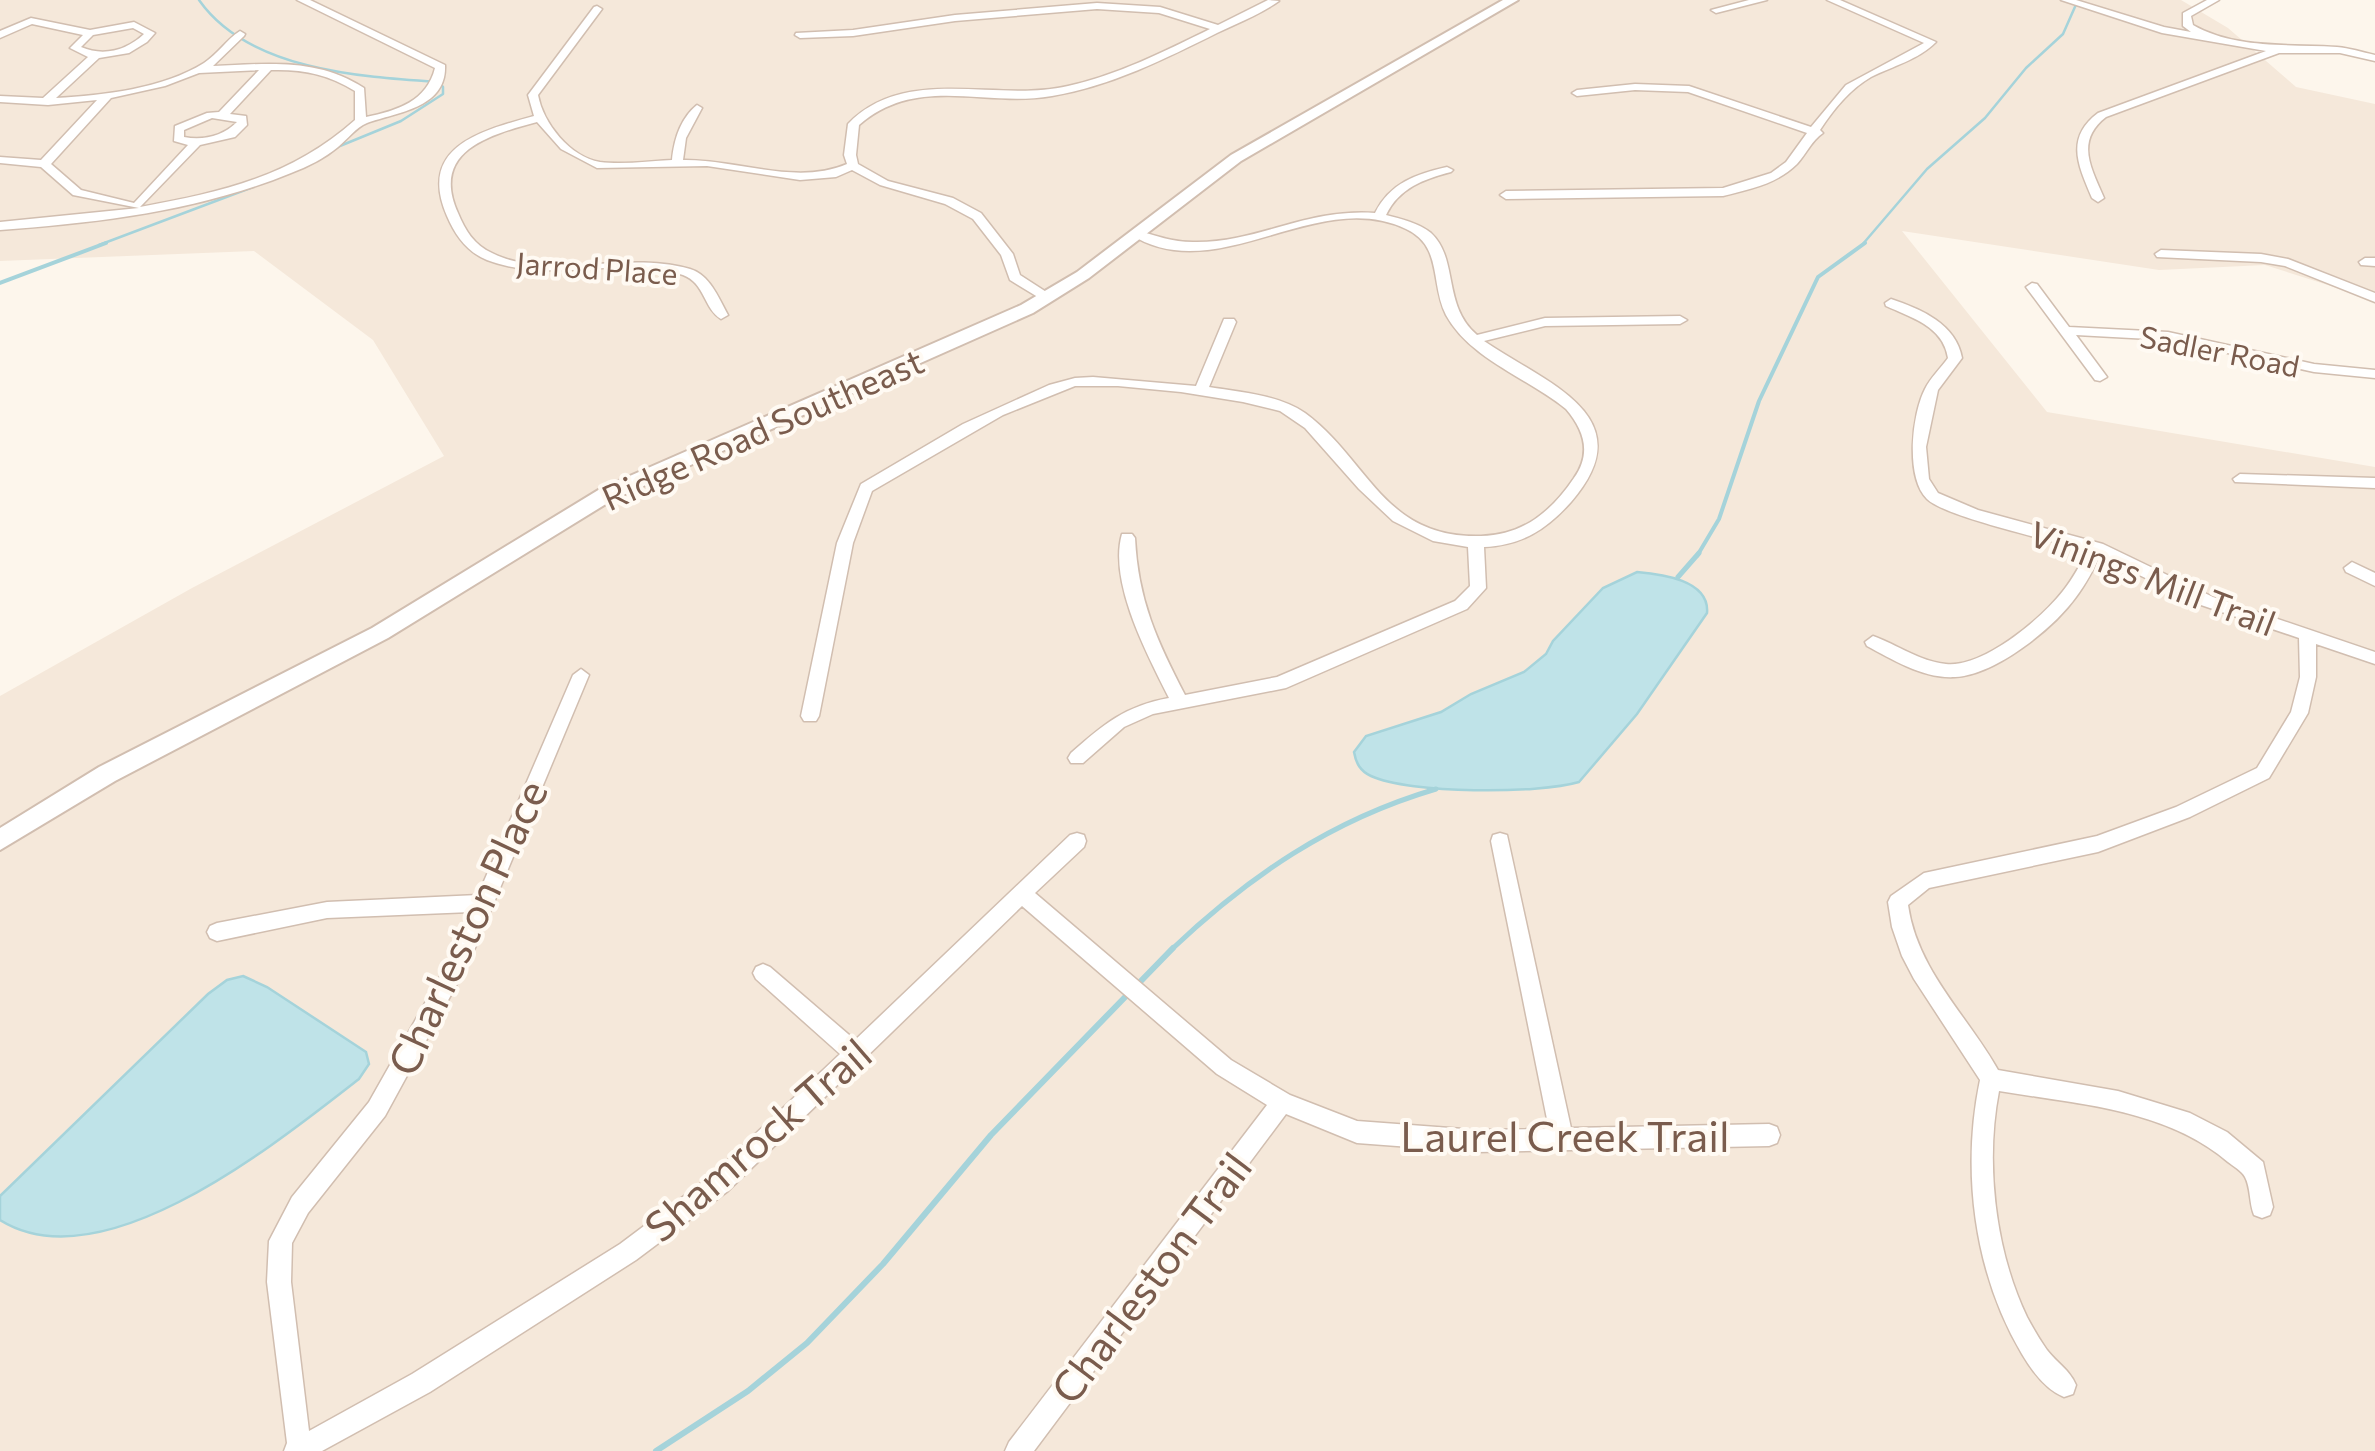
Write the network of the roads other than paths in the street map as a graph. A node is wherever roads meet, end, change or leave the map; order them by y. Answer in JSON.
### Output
{"nodes":[{"id":1,"x":302,"y":0,"type":"edge"},
{"id":2,"x":1512,"y":0,"type":"edge"},
{"id":3,"x":1762,"y":0,"type":"edge"},
{"id":4,"x":1832,"y":0,"type":"edge"},
{"id":5,"x":2066,"y":0,"type":"edge"},
{"id":6,"x":2214,"y":0,"type":"edge"},
{"id":7,"x":1274,"y":1,"type":"edge"},
{"id":8,"x":597,"y":9,"type":"dead end"},
{"id":9,"x":1716,"y":10,"type":"dead end"},
{"id":10,"x":1219,"y":28,"type":"junction"},
{"id":11,"x":90,"y":33,"type":"junction"},
{"id":12,"x":0,"y":34,"type":"edge"},
{"id":13,"x":240,"y":34,"type":"dead end"},
{"id":14,"x":800,"y":35,"type":"dead end"},
{"id":15,"x":2221,"y":40,"type":"junction"},
{"id":16,"x":2278,"y":50,"type":"junction"},
{"id":17,"x":96,"y":55,"type":"junction"},
{"id":18,"x":2375,"y":58,"type":"edge"},
{"id":19,"x":266,"y":69,"type":"junction"},
{"id":20,"x":198,"y":70,"type":"junction"},
{"id":21,"x":1577,"y":93,"type":"dead end"},
{"id":22,"x":107,"y":96,"type":"junction"},
{"id":23,"x":0,"y":99,"type":"edge"},
{"id":24,"x":46,"y":100,"type":"junction"},
{"id":25,"x":696,"y":108,"type":"dead end"},
{"id":26,"x":224,"y":114,"type":"junction"},
{"id":27,"x":540,"y":118,"type":"junction"},
{"id":28,"x":360,"y":121,"type":"junction"},
{"id":29,"x":1816,"y":133,"type":"junction"},
{"id":30,"x":196,"y":143,"type":"junction"},
{"id":31,"x":0,"y":160,"type":"edge"},
{"id":32,"x":677,"y":163,"type":"junction"},
{"id":33,"x":44,"y":164,"type":"junction"},
{"id":34,"x":854,"y":166,"type":"junction"},
{"id":35,"x":1448,"y":170,"type":"dead end"},
{"id":36,"x":1506,"y":196,"type":"dead end"},
{"id":37,"x":2098,"y":198,"type":"dead end"},
{"id":38,"x":141,"y":206,"type":"junction"},
{"id":39,"x":1379,"y":217,"type":"junction"},
{"id":40,"x":0,"y":226,"type":"edge"},
{"id":41,"x":1136,"y":234,"type":"junction"},
{"id":42,"x":2161,"y":254,"type":"dead end"},
{"id":43,"x":2032,"y":287,"type":"dead end"},
{"id":44,"x":1046,"y":298,"type":"junction"},
{"id":45,"x":2375,"y":298,"type":"edge"},
{"id":46,"x":1891,"y":303,"type":"dead end"},
{"id":47,"x":722,"y":315,"type":"dead end"},
{"id":48,"x":1680,"y":320,"type":"dead end"},
{"id":49,"x":1229,"y":322,"type":"dead end"},
{"id":50,"x":2065,"y":331,"type":"junction"},
{"id":51,"x":1473,"y":340,"type":"junction"},
{"id":52,"x":2375,"y":374,"type":"edge"},
{"id":53,"x":2100,"y":377,"type":"dead end"},
{"id":54,"x":1200,"y":392,"type":"junction"},
{"id":55,"x":2240,"y":479,"type":"dead end"},
{"id":56,"x":2375,"y":484,"type":"edge"},
{"id":57,"x":1127,"y":538,"type":"dead end"},
{"id":58,"x":1476,"y":543,"type":"junction"},
{"id":59,"x":2097,"y":548,"type":"junction"},
{"id":60,"x":2352,"y":568,"type":"dead end"},
{"id":61,"x":2375,"y":580,"type":"edge"},
{"id":62,"x":2307,"y":636,"type":"junction"},
{"id":63,"x":1873,"y":642,"type":"dead end"},
{"id":64,"x":2375,"y":658,"type":"edge"},
{"id":65,"x":581,"y":676,"type":"dead end"},
{"id":66,"x":1179,"y":700,"type":"junction"},
{"id":67,"x":810,"y":716,"type":"dead end"},
{"id":68,"x":1076,"y":758,"type":"dead end"},
{"id":69,"x":0,"y":840,"type":"edge"},
{"id":70,"x":1078,"y":841,"type":"dead end"},
{"id":71,"x":1500,"y":841,"type":"dead end"},
{"id":72,"x":1022,"y":894,"type":"junction"},
{"id":73,"x":485,"y":902,"type":"junction"},
{"id":74,"x":217,"y":932,"type":"dead end"},
{"id":75,"x":764,"y":973,"type":"dead end"},
{"id":76,"x":856,"y":1054,"type":"junction"},
{"id":77,"x":1990,"y":1079,"type":"junction"},
{"id":78,"x":1282,"y":1102,"type":"junction"},
{"id":79,"x":1768,"y":1135,"type":"dead end"},
{"id":80,"x":1562,"y":1139,"type":"junction"},
{"id":81,"x":2262,"y":1207,"type":"dead end"},
{"id":82,"x":2064,"y":1385,"type":"dead end"},
{"id":83,"x":301,"y":1449,"type":"edge"},
{"id":84,"x":1018,"y":1451,"type":"edge"}],
"edges":[{"from":1,"to":28,"type":"street"},
{"from":2,"to":41,"type":"street","name":"Ridge Road Southeast"},
{"from":3,"to":9,"type":"street"},
{"from":4,"to":29,"type":"street"},
{"from":5,"to":15,"type":"street"},
{"from":6,"to":15,"type":"street"},
{"from":7,"to":10,"type":"street"},
{"from":8,"to":27,"type":"street"},
{"from":10,"to":14,"type":"street"},
{"from":10,"to":34,"type":"street"},
{"from":11,"to":12,"type":"street"},
{"from":11,"to":17,"type":"street"},
{"from":11,"to":17,"type":"street"},
{"from":13,"to":20,"type":"street"},
{"from":15,"to":16,"type":"street"},
{"from":16,"to":18,"type":"street"},
{"from":16,"to":37,"type":"street"},
{"from":17,"to":24,"type":"street"},
{"from":19,"to":20,"type":"street"},
{"from":19,"to":26,"type":"street"},
{"from":19,"to":28,"type":"street"},
{"from":20,"to":22,"type":"street"},
{"from":21,"to":29,"type":"street"},
{"from":22,"to":24,"type":"street"},
{"from":22,"to":33,"type":"street"},
{"from":23,"to":24,"type":"street"},
{"from":25,"to":32,"type":"street"},
{"from":26,"to":30,"type":"street"},
{"from":26,"to":30,"type":"street"},
{"from":27,"to":32,"type":"street"},
{"from":27,"to":47,"type":"street","name":"Jarrod Place"},
{"from":28,"to":38,"type":"street"},
{"from":29,"to":36,"type":"street"},
{"from":30,"to":38,"type":"street"},
{"from":31,"to":33,"type":"street"},
{"from":32,"to":34,"type":"street"},
{"from":33,"to":38,"type":"street"},
{"from":34,"to":44,"type":"street"},
{"from":35,"to":39,"type":"street"},
{"from":38,"to":40,"type":"street"},
{"from":39,"to":41,"type":"street"},
{"from":39,"to":51,"type":"street"},
{"from":41,"to":44,"type":"street","name":"Ridge Road Southeast"},
{"from":42,"to":45,"type":"street"},
{"from":43,"to":50,"type":"street","name":"Sadler Road"},
{"from":44,"to":69,"type":"street","name":"Ridge Road Southeast"},
{"from":46,"to":59,"type":"street","name":"Vinings Mill Trail"},
{"from":48,"to":51,"type":"street"},
{"from":49,"to":54,"type":"street"},
{"from":50,"to":52,"type":"street","name":"Sadler Road"},
{"from":50,"to":53,"type":"street","name":"Sadler Road"},
{"from":51,"to":58,"type":"street"},
{"from":54,"to":58,"type":"street"},
{"from":54,"to":67,"type":"street"},
{"from":55,"to":56,"type":"street"},
{"from":57,"to":66,"type":"street"},
{"from":58,"to":66,"type":"street"},
{"from":59,"to":62,"type":"street","name":"Vinings Mill Trail"},
{"from":59,"to":63,"type":"street"},
{"from":60,"to":61,"type":"street"},
{"from":62,"to":64,"type":"street","name":"Vinings Mill Trail"},
{"from":62,"to":77,"type":"street"},
{"from":65,"to":73,"type":"street","name":"Charleston Place"},
{"from":66,"to":68,"type":"street"},
{"from":70,"to":72,"type":"street","name":"Shamrock Trail"},
{"from":71,"to":80,"type":"street"},
{"from":72,"to":76,"type":"street","name":"Shamrock Trail"},
{"from":72,"to":78,"type":"street","name":"Laurel Creek Trail"},
{"from":73,"to":74,"type":"street"},
{"from":73,"to":83,"type":"street","name":"Charleston Place"},
{"from":75,"to":76,"type":"street"},
{"from":76,"to":83,"type":"street","name":"Shamrock Trail"},
{"from":77,"to":81,"type":"street"},
{"from":77,"to":82,"type":"street"},
{"from":78,"to":80,"type":"street","name":"Laurel Creek Trail"},
{"from":78,"to":84,"type":"street","name":"Charleston Trail"},
{"from":79,"to":80,"type":"street","name":"Laurel Creek Trail"}]}
